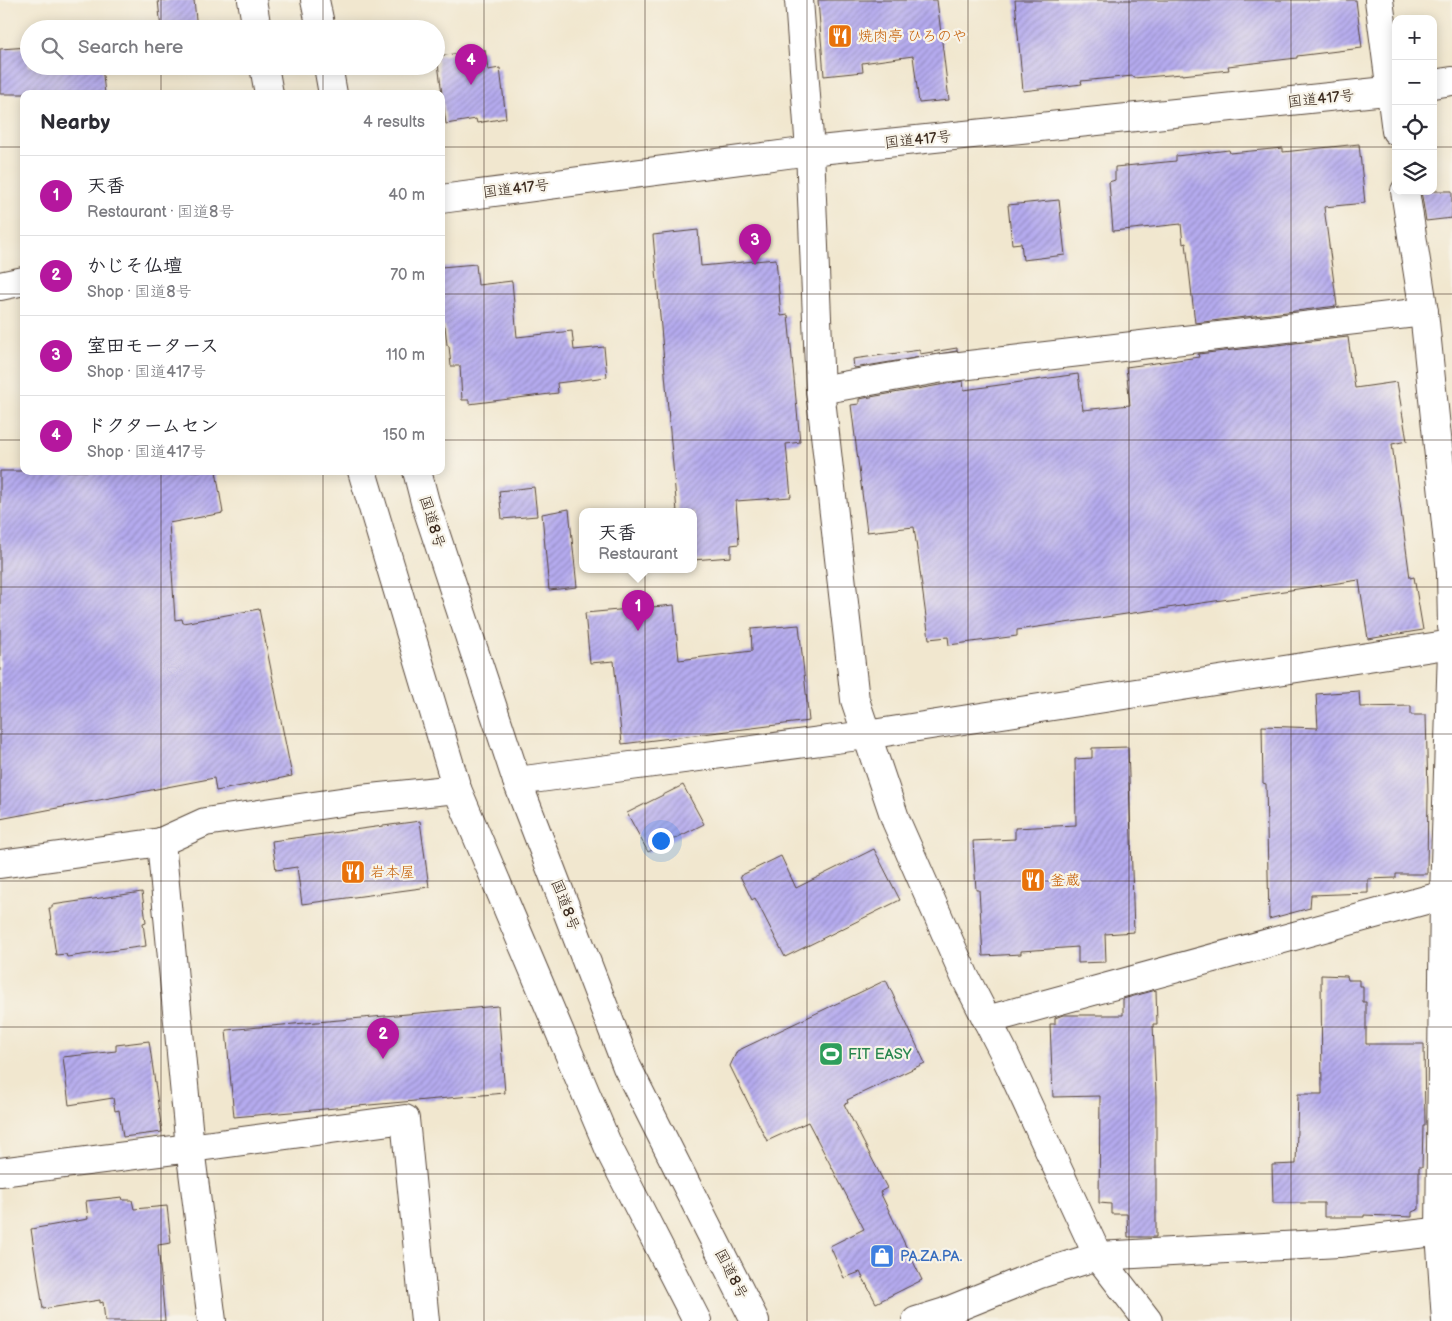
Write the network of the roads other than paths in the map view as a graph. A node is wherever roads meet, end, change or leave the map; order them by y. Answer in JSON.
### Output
{"nodes":[{"id":1,"x":252,"y":0,"type":"edge"},
{"id":2,"x":315,"y":0,"type":"edge"},
{"id":3,"x":799,"y":0,"type":"edge"},
{"id":4,"x":1379,"y":0,"type":"edge"},
{"id":5,"x":255,"y":20,"type":"edge"},
{"id":6,"x":319,"y":20,"type":"edge"},
{"id":7,"x":266,"y":75,"type":"edge"},
{"id":8,"x":330,"y":75,"type":"edge"},
{"id":9,"x":1452,"y":81,"type":"edge"},
{"id":10,"x":1437,"y":83,"type":"edge"},
{"id":11,"x":1392,"y":84,"type":"edge"},
{"id":12,"x":268,"y":90,"type":"edge"},
{"id":13,"x":332,"y":90,"type":"edge"},
{"id":14,"x":1392,"y":91,"type":"edge"},
{"id":15,"x":810,"y":151,"type":"junction"},
{"id":16,"x":1406,"y":195,"type":"edge"},
{"id":17,"x":445,"y":198,"type":"edge"},
{"id":18,"x":20,"y":283,"type":"edge"},
{"id":19,"x":0,"y":286,"type":"edge"},
{"id":20,"x":1424,"y":312,"type":"junction"},
{"id":21,"x":820,"y":390,"type":"junction"},
{"id":22,"x":1444,"y":421,"type":"edge"},
{"id":23,"x":363,"y":475,"type":"edge"},
{"id":24,"x":418,"y":475,"type":"edge"},
{"id":25,"x":1452,"y":627,"type":"edge"},
{"id":26,"x":1452,"y":644,"type":"edge"},
{"id":27,"x":1452,"y":650,"type":"edge"},
{"id":28,"x":866,"y":734,"type":"junction"},
{"id":29,"x":517,"y":781,"type":"junction"},
{"id":30,"x":457,"y":789,"type":"junction"},
{"id":31,"x":162,"y":842,"type":"junction"},
{"id":32,"x":0,"y":864,"type":"edge"},
{"id":33,"x":1444,"y":895,"type":"junction"},
{"id":34,"x":988,"y":1020,"type":"junction"},
{"id":35,"x":190,"y":1148,"type":"junction"},
{"id":36,"x":0,"y":1172,"type":"edge"},
{"id":37,"x":1446,"y":1231,"type":"edge"},
{"id":38,"x":1098,"y":1256,"type":"junction"},
{"id":39,"x":212,"y":1321,"type":"edge"},
{"id":40,"x":425,"y":1321,"type":"edge"},
{"id":41,"x":697,"y":1321,"type":"edge"},
{"id":42,"x":755,"y":1321,"type":"edge"},
{"id":43,"x":916,"y":1321,"type":"edge"},
{"id":44,"x":1148,"y":1321,"type":"edge"},
{"id":45,"x":1446,"y":1321,"type":"edge"}],
"edges":[{"from":1,"to":5,"type":"main road"},
{"from":2,"to":6,"type":"main road"},
{"from":3,"to":15,"type":"main road"},
{"from":4,"to":11,"type":"main road"},
{"from":7,"to":12,"type":"main road"},
{"from":8,"to":13,"type":"main road"},
{"from":9,"to":10,"type":"main road"},
{"from":14,"to":15,"type":"main road","name":"国道417号"},
{"from":15,"to":17,"type":"main road","name":"国道417号"},
{"from":15,"to":21,"type":"main road"},
{"from":16,"to":20,"type":"main road"},
{"from":18,"to":19,"type":"main road"},
{"from":20,"to":21,"type":"main road"},
{"from":20,"to":22,"type":"main road"},
{"from":21,"to":28,"type":"main road"},
{"from":22,"to":25,"type":"main road"},
{"from":23,"to":30,"type":"main road"},
{"from":24,"to":29,"type":"main road","name":"国道8号"},
{"from":26,"to":28,"type":"main road"},
{"from":27,"to":33,"type":"main road"},
{"from":28,"to":29,"type":"main road"},
{"from":28,"to":34,"type":"main road"},
{"from":29,"to":42,"type":"main road","name":"国道8号"},
{"from":30,"to":31,"type":"main road"},
{"from":30,"to":41,"type":"main road"},
{"from":31,"to":32,"type":"main road"},
{"from":31,"to":35,"type":"main road"},
{"from":33,"to":34,"type":"main road"},
{"from":33,"to":37,"type":"main road"},
{"from":34,"to":38,"type":"main road"},
{"from":35,"to":36,"type":"main road"},
{"from":35,"to":39,"type":"main road"},
{"from":35,"to":40,"type":"main road"},
{"from":37,"to":38,"type":"main road"},
{"from":37,"to":45,"type":"main road"},
{"from":38,"to":43,"type":"main road"},
{"from":38,"to":44,"type":"main road"}]}
